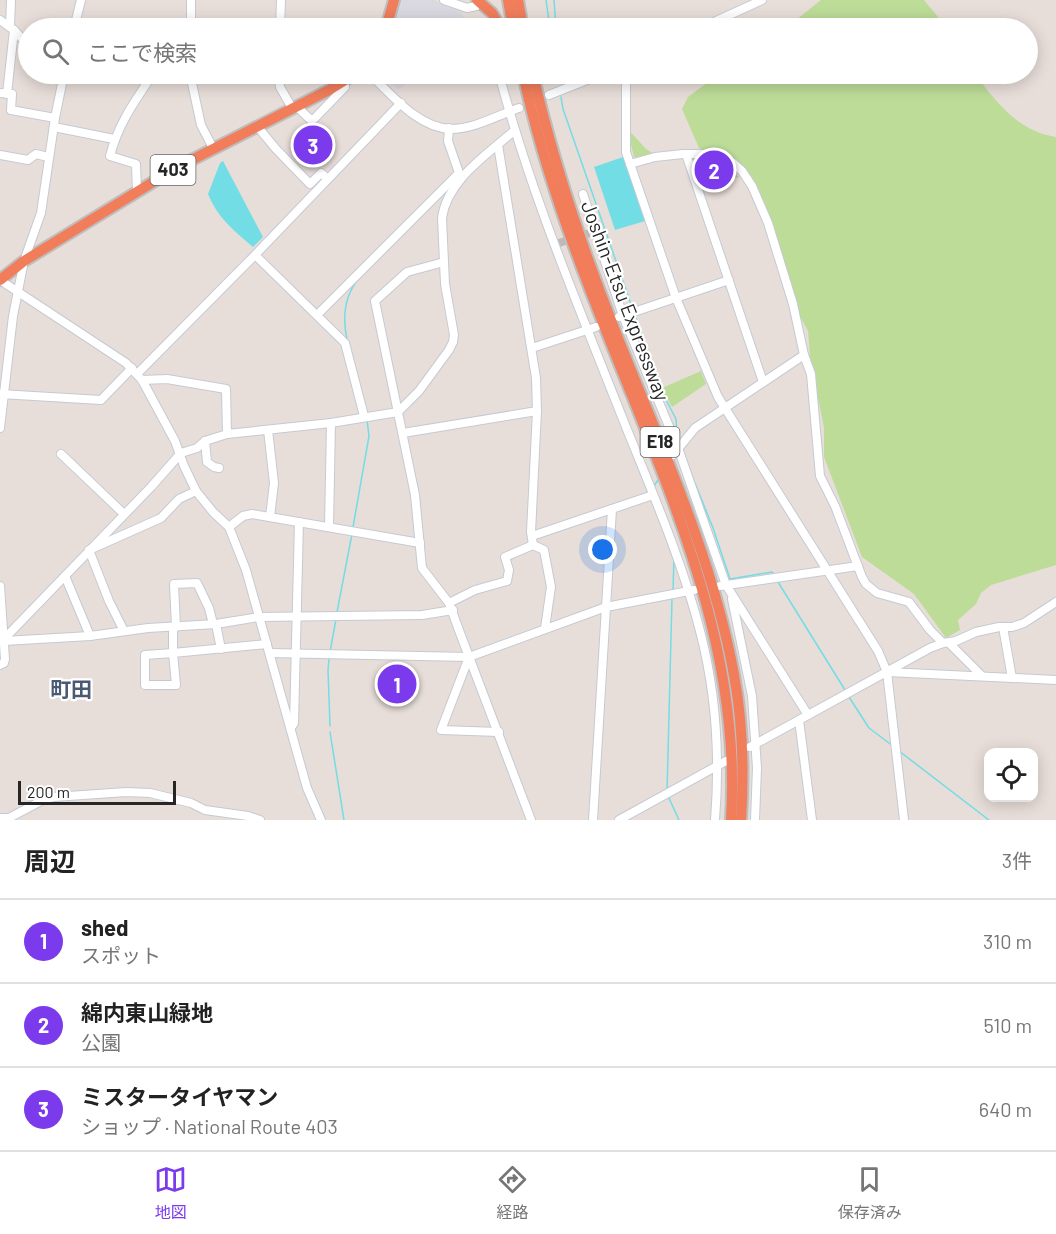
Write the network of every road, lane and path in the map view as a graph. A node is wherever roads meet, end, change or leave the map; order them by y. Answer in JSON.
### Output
{"nodes":[{"id":1,"x":11,"y":0,"type":"edge"},
{"id":2,"x":81,"y":0,"type":"edge"},
{"id":3,"x":191,"y":0,"type":"edge"},
{"id":4,"x":281,"y":0,"type":"edge"},
{"id":5,"x":394,"y":0,"type":"edge"},
{"id":6,"x":444,"y":0,"type":"edge"},
{"id":7,"x":508,"y":0,"type":"edge"},
{"id":8,"x":520,"y":0,"type":"edge"},
{"id":9,"x":762,"y":0,"type":"edge"},
{"id":10,"x":477,"y":3,"type":"edge"},
{"id":11,"x":76,"y":18,"type":"edge"},
{"id":12,"x":190,"y":18,"type":"edge"},
{"id":13,"x":280,"y":18,"type":"edge"},
{"id":14,"x":389,"y":18,"type":"edge"},
{"id":15,"x":495,"y":18,"type":"edge"},
{"id":16,"x":511,"y":18,"type":"edge"},
{"id":17,"x":523,"y":18,"type":"edge"},
{"id":18,"x":723,"y":18,"type":"edge"},
{"id":19,"x":0,"y":20,"type":"edge"},
{"id":20,"x":12,"y":29,"type":"junction"},
{"id":21,"x":18,"y":35,"type":"edge"},
{"id":22,"x":62,"y":84,"type":"edge"},
{"id":23,"x":146,"y":84,"type":"edge"},
{"id":24,"x":192,"y":84,"type":"edge"},
{"id":25,"x":280,"y":84,"type":"edge"},
{"id":26,"x":337,"y":84,"type":"edge"},
{"id":27,"x":346,"y":84,"type":"edge"},
{"id":28,"x":381,"y":84,"type":"edge"},
{"id":29,"x":502,"y":84,"type":"edge"},
{"id":30,"x":519,"y":84,"type":"edge"},
{"id":31,"x":526,"y":84,"type":"edge"},
{"id":32,"x":536,"y":84,"type":"edge"},
{"id":33,"x":577,"y":84,"type":"edge"},
{"id":34,"x":626,"y":84,"type":"edge"},
{"id":35,"x":4,"y":93,"type":"edge"},
{"id":36,"x":549,"y":95,"type":"dead end"},
{"id":37,"x":401,"y":103,"type":"junction"},
{"id":38,"x":294,"y":107,"type":"junction"},
{"id":39,"x":519,"y":108,"type":"dead end"},
{"id":40,"x":509,"y":111,"type":"junction"},
{"id":41,"x":55,"y":118,"type":"junction"},
{"id":42,"x":257,"y":126,"type":"junction"},
{"id":43,"x":54,"y":127,"type":"junction"},
{"id":44,"x":449,"y":128,"type":"junction"},
{"id":45,"x":515,"y":130,"type":"junction"},
{"id":46,"x":114,"y":140,"type":"junction"},
{"id":47,"x":498,"y":145,"type":"junction"},
{"id":48,"x":213,"y":148,"type":"junction"},
{"id":49,"x":686,"y":154,"type":"junction"},
{"id":50,"x":0,"y":155,"type":"edge"},
{"id":51,"x":48,"y":157,"type":"junction"},
{"id":52,"x":630,"y":164,"type":"junction"},
{"id":53,"x":547,"y":165,"type":"junction"},
{"id":54,"x":328,"y":179,"type":"junction"},
{"id":55,"x":137,"y":192,"type":"junction"},
{"id":56,"x":583,"y":194,"type":"dead end"},
{"id":57,"x":255,"y":255,"type":"junction"},
{"id":58,"x":24,"y":261,"type":"junction"},
{"id":59,"x":444,"y":262,"type":"junction"},
{"id":60,"x":0,"y":280,"type":"edge"},
{"id":61,"x":729,"y":280,"type":"junction"},
{"id":62,"x":18,"y":291,"type":"junction"},
{"id":63,"x":676,"y":298,"type":"junction"},
{"id":64,"x":317,"y":315,"type":"junction"},
{"id":65,"x":621,"y":317,"type":"junction"},
{"id":66,"x":592,"y":328,"type":"junction"},
{"id":67,"x":532,"y":348,"type":"junction"},
{"id":68,"x":804,"y":355,"type":"junction"},
{"id":69,"x":137,"y":374,"type":"junction"},
{"id":70,"x":763,"y":382,"type":"junction"},
{"id":71,"x":2,"y":394,"type":"edge"},
{"id":72,"x":726,"y":408,"type":"junction"},
{"id":73,"x":537,"y":411,"type":"junction"},
{"id":74,"x":398,"y":412,"type":"junction"},
{"id":75,"x":364,"y":416,"type":"junction"},
{"id":76,"x":331,"y":423,"type":"junction"},
{"id":77,"x":0,"y":425,"type":"edge"},
{"id":78,"x":268,"y":430,"type":"junction"},
{"id":79,"x":403,"y":433,"type":"junction"},
{"id":80,"x":227,"y":434,"type":"junction"},
{"id":81,"x":205,"y":441,"type":"junction"},
{"id":82,"x":676,"y":452,"type":"junction"},
{"id":83,"x":181,"y":453,"type":"junction"},
{"id":84,"x":61,"y":454,"type":"dead end"},
{"id":85,"x":219,"y":468,"type":"dead end"},
{"id":86,"x":657,"y":477,"type":"dead end"},
{"id":87,"x":650,"y":485,"type":"junction"},
{"id":88,"x":196,"y":491,"type":"junction"},
{"id":89,"x":653,"y":495,"type":"junction"},
{"id":90,"x":612,"y":509,"type":"junction"},
{"id":91,"x":124,"y":514,"type":"junction"},
{"id":92,"x":270,"y":517,"type":"junction"},
{"id":93,"x":299,"y":522,"type":"junction"},
{"id":94,"x":229,"y":527,"type":"junction"},
{"id":95,"x":329,"y":527,"type":"junction"},
{"id":96,"x":532,"y":536,"type":"junction"},
{"id":97,"x":420,"y":543,"type":"junction"},
{"id":98,"x":533,"y":545,"type":"junction"},
{"id":99,"x":89,"y":549,"type":"junction"},
{"id":100,"x":858,"y":566,"type":"junction"},
{"id":101,"x":826,"y":570,"type":"junction"},
{"id":102,"x":65,"y":576,"type":"junction"},
{"id":103,"x":0,"y":586,"type":"edge"},
{"id":104,"x":723,"y":586,"type":"junction"},
{"id":105,"x":691,"y":590,"type":"junction"},
{"id":106,"x":730,"y":595,"type":"junction"},
{"id":107,"x":1056,"y":602,"type":"edge"},
{"id":108,"x":451,"y":607,"type":"junction"},
{"id":109,"x":606,"y":607,"type":"junction"},
{"id":110,"x":259,"y":617,"type":"junction"},
{"id":111,"x":296,"y":617,"type":"junction"},
{"id":112,"x":215,"y":624,"type":"junction"},
{"id":113,"x":174,"y":627,"type":"junction"},
{"id":114,"x":1004,"y":627,"type":"junction"},
{"id":115,"x":545,"y":628,"type":"junction"},
{"id":116,"x":124,"y":631,"type":"junction"},
{"id":117,"x":90,"y":636,"type":"junction"},
{"id":118,"x":4,"y":640,"type":"junction"},
{"id":119,"x":946,"y":643,"type":"junction"},
{"id":120,"x":267,"y":644,"type":"junction"},
{"id":121,"x":221,"y":649,"type":"junction"},
{"id":122,"x":173,"y":653,"type":"junction"},
{"id":123,"x":270,"y":653,"type":"junction"},
{"id":124,"x":296,"y":654,"type":"junction"},
{"id":125,"x":469,"y":657,"type":"junction"},
{"id":126,"x":0,"y":665,"type":"edge"},
{"id":127,"x":0,"y":670,"type":"edge"},
{"id":128,"x":887,"y":672,"type":"junction"},
{"id":129,"x":982,"y":676,"type":"junction"},
{"id":130,"x":1012,"y":678,"type":"junction"},
{"id":131,"x":1056,"y":680,"type":"edge"},
{"id":132,"x":808,"y":715,"type":"junction"},
{"id":133,"x":800,"y":720,"type":"junction"},
{"id":134,"x":291,"y":727,"type":"junction"},
{"id":135,"x":499,"y":732,"type":"junction"},
{"id":136,"x":753,"y":745,"type":"junction"},
{"id":137,"x":726,"y":760,"type":"dead end"},
{"id":138,"x":718,"y":765,"type":"junction"},
{"id":139,"x":634,"y":816,"type":"edge"},
{"id":140,"x":0,"y":818,"type":"edge"},
{"id":141,"x":260,"y":820,"type":"edge"},
{"id":142,"x":321,"y":820,"type":"edge"},
{"id":143,"x":531,"y":820,"type":"edge"},
{"id":144,"x":593,"y":820,"type":"edge"},
{"id":145,"x":619,"y":820,"type":"edge"},
{"id":146,"x":715,"y":820,"type":"edge"},
{"id":147,"x":731,"y":820,"type":"edge"},
{"id":148,"x":741,"y":820,"type":"edge"},
{"id":149,"x":755,"y":820,"type":"edge"},
{"id":150,"x":812,"y":820,"type":"edge"},
{"id":151,"x":904,"y":820,"type":"edge"}],
"edges":[{"from":1,"to":20,"type":"street"},
{"from":2,"to":11,"type":"street"},
{"from":3,"to":12,"type":"street"},
{"from":4,"to":13,"type":"street"},
{"from":5,"to":14,"type":"highway"},
{"from":6,"to":10,"type":"street"},
{"from":7,"to":16,"type":"highway"},
{"from":8,"to":17,"type":"highway"},
{"from":9,"to":18,"type":"street"},
{"from":10,"to":15,"type":"highway"},
{"from":19,"to":20,"type":"street"},
{"from":20,"to":21,"type":"street"},
{"from":20,"to":35,"type":"street"},
{"from":22,"to":41,"type":"street"},
{"from":23,"to":46,"type":"street"},
{"from":24,"to":48,"type":"street"},
{"from":25,"to":38,"type":"street"},
{"from":26,"to":38,"type":"highway","number":"403"},
{"from":27,"to":38,"type":"street"},
{"from":28,"to":37,"type":"street"},
{"from":29,"to":40,"type":"street"},
{"from":30,"to":53,"type":"highway"},
{"from":31,"to":53,"type":"highway","name":"Joshin-Etsu Expressway","number":"E18"},
{"from":32,"to":148,"type":"highway","name":"Joshin-Etsu Expressway","number":"E18"},
{"from":33,"to":36,"type":"street"},
{"from":34,"to":52,"type":"street"},
{"from":35,"to":41,"type":"street"},
{"from":37,"to":44,"type":"street"},
{"from":37,"to":54,"type":"street"},
{"from":38,"to":42,"type":"highway","number":"403"},
{"from":39,"to":40,"type":"street"},
{"from":40,"to":44,"type":"street"},
{"from":40,"to":45,"type":"street"},
{"from":41,"to":43,"type":"street"},
{"from":42,"to":48,"type":"highway","number":"403"},
{"from":42,"to":54,"type":"street"},
{"from":43,"to":46,"type":"street"},
{"from":43,"to":51,"type":"street"},
{"from":44,"to":64,"type":"street"},
{"from":45,"to":47,"type":"street"},
{"from":45,"to":66,"type":"street"},
{"from":46,"to":55,"type":"street"},
{"from":47,"to":59,"type":"street"},
{"from":47,"to":67,"type":"street"},
{"from":48,"to":55,"type":"highway","number":"403"},
{"from":49,"to":52,"type":"street"},
{"from":49,"to":61,"type":"street"},
{"from":49,"to":68,"type":"street"},
{"from":50,"to":51,"type":"street"},
{"from":51,"to":58,"type":"street"},
{"from":52,"to":63,"type":"street"},
{"from":53,"to":147,"type":"highway","name":"Joshin-Etsu Expressway","number":"E18"},
{"from":54,"to":57,"type":"street"},
{"from":55,"to":58,"type":"highway","number":"403"},
{"from":56,"to":65,"type":"street"},
{"from":57,"to":64,"type":"street"},
{"from":57,"to":69,"type":"street"},
{"from":58,"to":60,"type":"highway","number":"403"},
{"from":58,"to":62,"type":"street"},
{"from":59,"to":74,"type":"street"},
{"from":59,"to":74,"type":"street"},
{"from":60,"to":62,"type":"street"},
{"from":61,"to":63,"type":"street"},
{"from":61,"to":70,"type":"street"},
{"from":62,"to":69,"type":"street"},
{"from":62,"to":71,"type":"street"},
{"from":63,"to":65,"type":"street"},
{"from":63,"to":72,"type":"street"},
{"from":64,"to":75,"type":"street"},
{"from":65,"to":82,"type":"street"},
{"from":66,"to":67,"type":"street"},
{"from":66,"to":87,"type":"street"},
{"from":67,"to":73,"type":"street"},
{"from":68,"to":70,"type":"street"},
{"from":68,"to":100,"type":"street"},
{"from":69,"to":71,"type":"street"},
{"from":69,"to":80,"type":"street"},
{"from":69,"to":83,"type":"street"},
{"from":70,"to":72,"type":"street"},
{"from":71,"to":77,"type":"street"},
{"from":72,"to":82,"type":"street"},
{"from":72,"to":101,"type":"street"},
{"from":73,"to":79,"type":"street"},
{"from":73,"to":96,"type":"street"},
{"from":74,"to":75,"type":"street"},
{"from":74,"to":79,"type":"street"},
{"from":75,"to":76,"type":"street"},
{"from":76,"to":78,"type":"street"},
{"from":76,"to":95,"type":"street"},
{"from":78,"to":80,"type":"street"},
{"from":78,"to":92,"type":"street"},
{"from":79,"to":97,"type":"street"},
{"from":80,"to":81,"type":"street"},
{"from":81,"to":83,"type":"street"},
{"from":81,"to":85,"type":"street"},
{"from":82,"to":104,"type":"street"},
{"from":83,"to":88,"type":"street"},
{"from":83,"to":91,"type":"street"},
{"from":84,"to":91,"type":"street"},
{"from":86,"to":87,"type":"street"},
{"from":87,"to":89,"type":"street"},
{"from":88,"to":94,"type":"street"},
{"from":88,"to":99,"type":"street"},
{"from":89,"to":90,"type":"street"},
{"from":89,"to":105,"type":"street"},
{"from":90,"to":96,"type":"street"},
{"from":90,"to":109,"type":"street"},
{"from":91,"to":99,"type":"street"},
{"from":92,"to":93,"type":"street"},
{"from":92,"to":94,"type":"street"},
{"from":93,"to":95,"type":"street"},
{"from":93,"to":111,"type":"street"},
{"from":94,"to":110,"type":"street"},
{"from":95,"to":97,"type":"street"},
{"from":96,"to":98,"type":"street"},
{"from":97,"to":108,"type":"street"},
{"from":98,"to":108,"type":"street"},
{"from":98,"to":115,"type":"street"},
{"from":99,"to":102,"type":"street"},
{"from":99,"to":116,"type":"street"},
{"from":100,"to":101,"type":"street"},
{"from":100,"to":119,"type":"street"},
{"from":101,"to":104,"type":"street"},
{"from":101,"to":128,"type":"street"},
{"from":102,"to":117,"type":"street"},
{"from":102,"to":118,"type":"street"},
{"from":103,"to":118,"type":"street"},
{"from":104,"to":106,"type":"street"},
{"from":105,"to":109,"type":"street"},
{"from":105,"to":138,"type":"street"},
{"from":106,"to":132,"type":"street"},
{"from":106,"to":136,"type":"street"},
{"from":107,"to":114,"type":"street"},
{"from":108,"to":111,"type":"street"},
{"from":108,"to":125,"type":"street"},
{"from":109,"to":115,"type":"street"},
{"from":109,"to":144,"type":"street"},
{"from":110,"to":111,"type":"street"},
{"from":110,"to":112,"type":"street"},
{"from":110,"to":120,"type":"street"},
{"from":111,"to":124,"type":"street"},
{"from":112,"to":113,"type":"street"},
{"from":112,"to":113,"type":"street"},
{"from":112,"to":121,"type":"street"},
{"from":113,"to":116,"type":"street"},
{"from":113,"to":122,"type":"street"},
{"from":114,"to":119,"type":"street"},
{"from":114,"to":130,"type":"street"},
{"from":115,"to":125,"type":"street"},
{"from":116,"to":117,"type":"street"},
{"from":117,"to":118,"type":"street"},
{"from":118,"to":126,"type":"street"},
{"from":119,"to":128,"type":"street"},
{"from":119,"to":129,"type":"street"},
{"from":120,"to":121,"type":"street"},
{"from":120,"to":123,"type":"street"},
{"from":121,"to":122,"type":"street"},
{"from":122,"to":122,"type":"street"},
{"from":123,"to":124,"type":"street"},
{"from":123,"to":134,"type":"street"},
{"from":124,"to":125,"type":"street"},
{"from":124,"to":134,"type":"street"},
{"from":125,"to":135,"type":"street"},
{"from":125,"to":135,"type":"street"},
{"from":126,"to":127,"type":"street"},
{"from":128,"to":129,"type":"street"},
{"from":128,"to":132,"type":"street"},
{"from":128,"to":151,"type":"street"},
{"from":129,"to":130,"type":"street"},
{"from":130,"to":131,"type":"street"},
{"from":132,"to":133,"type":"street"},
{"from":133,"to":136,"type":"street"},
{"from":133,"to":150,"type":"street"},
{"from":134,"to":142,"type":"street"},
{"from":135,"to":143,"type":"street"},
{"from":136,"to":149,"type":"street"},
{"from":137,"to":138,"type":"street"},
{"from":138,"to":139,"type":"street"},
{"from":138,"to":146,"type":"street"},
{"from":139,"to":145,"type":"street"},
{"from":140,"to":141,"type":"street"}]}
